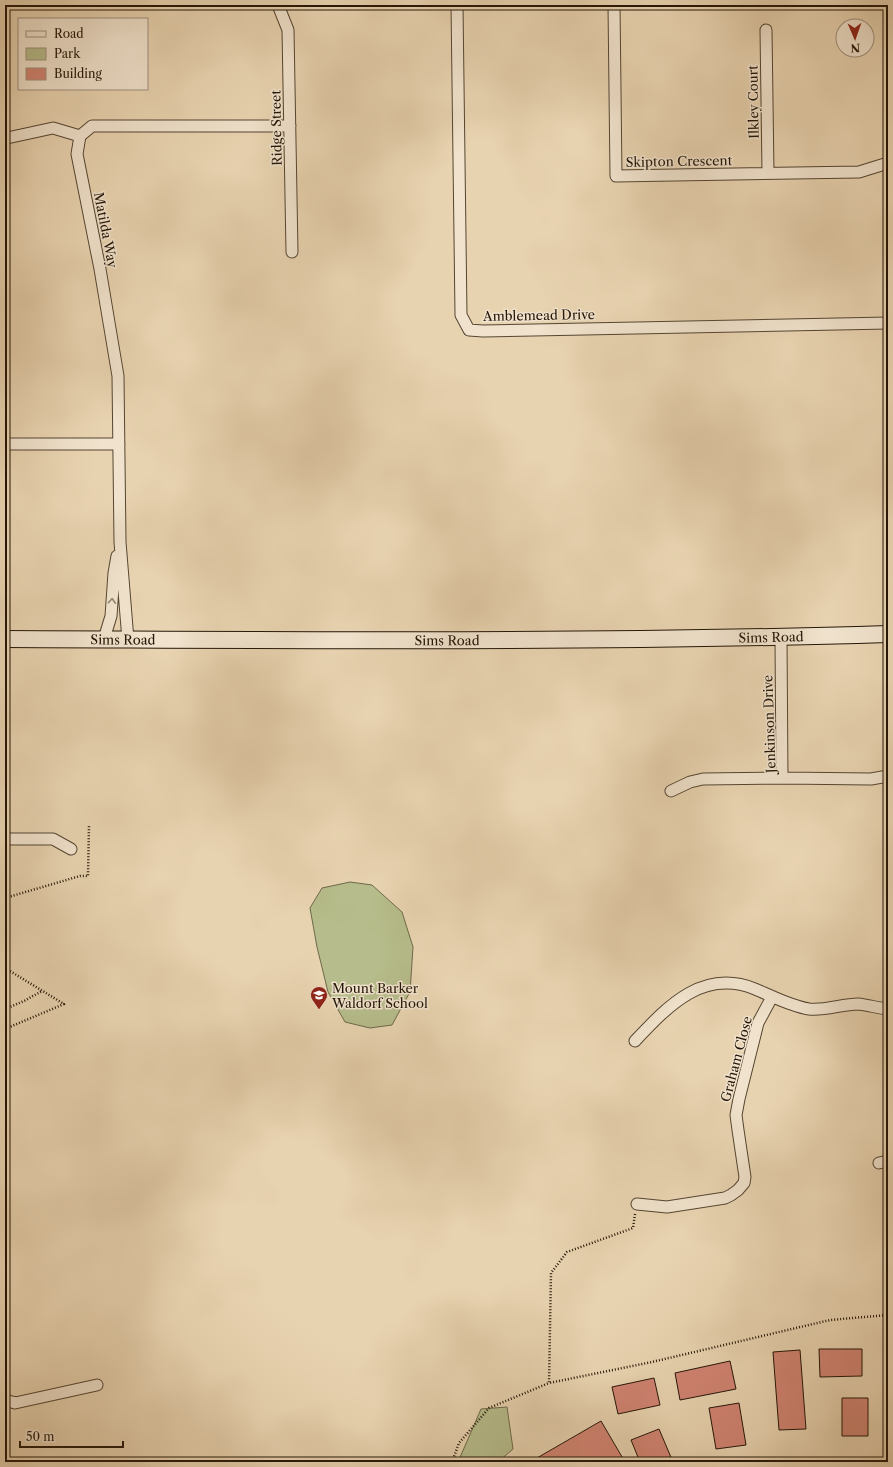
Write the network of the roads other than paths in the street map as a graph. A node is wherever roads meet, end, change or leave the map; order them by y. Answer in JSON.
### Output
{"nodes":[{"id":1,"x":278,"y":5,"type":"edge"},
{"id":2,"x":457,"y":5,"type":"edge"},
{"id":3,"x":614,"y":5,"type":"edge"},
{"id":4,"x":766,"y":30,"type":"dead end"},
{"id":5,"x":290,"y":126,"type":"junction"},
{"id":6,"x":80,"y":136,"type":"junction"},
{"id":7,"x":7,"y":138,"type":"dead end"},
{"id":8,"x":888,"y":163,"type":"edge"},
{"id":9,"x":768,"y":173,"type":"junction"},
{"id":10,"x":292,"y":252,"type":"dead end"},
{"id":11,"x":888,"y":322,"type":"edge"},
{"id":12,"x":5,"y":444,"type":"edge"},
{"id":13,"x":119,"y":444,"type":"junction"},
{"id":14,"x":120,"y":542,"type":"junction"},
{"id":15,"x":888,"y":634,"type":"edge"},
{"id":16,"x":781,"y":637,"type":"junction"},
{"id":17,"x":5,"y":639,"type":"edge"},
{"id":18,"x":104,"y":639,"type":"junction"},
{"id":19,"x":128,"y":640,"type":"junction"},
{"id":20,"x":888,"y":776,"type":"edge"},
{"id":21,"x":782,"y":778,"type":"junction"},
{"id":22,"x":671,"y":791,"type":"dead end"},
{"id":23,"x":5,"y":839,"type":"edge"},
{"id":24,"x":71,"y":849,"type":"dead end"},
{"id":25,"x":772,"y":997,"type":"junction"},
{"id":26,"x":888,"y":1009,"type":"edge"},
{"id":27,"x":635,"y":1041,"type":"dead end"},
{"id":28,"x":637,"y":1204,"type":"road end"},
{"id":29,"x":97,"y":1385,"type":"dead end"},
{"id":30,"x":5,"y":1400,"type":"edge"}],
"edges":[{"from":1,"to":5,"type":"street","name":"Ridge Street"},
{"from":2,"to":11,"type":"street","name":"Amblemead Drive"},
{"from":3,"to":9,"type":"street","name":"Skipton Crescent"},
{"from":4,"to":9,"type":"street","name":"Ilkley Court"},
{"from":5,"to":6,"type":"street"},
{"from":5,"to":10,"type":"street","name":"Ridge Street"},
{"from":6,"to":7,"type":"street"},
{"from":6,"to":13,"type":"street","name":"Matilda Way"},
{"from":8,"to":9,"type":"street","name":"Skipton Crescent"},
{"from":12,"to":13,"type":"street"},
{"from":13,"to":14,"type":"street","name":"Matilda Way"},
{"from":18,"to":14,"type":"street","name":"Matilda Way","one_way":true},
{"from":14,"to":19,"type":"street","name":"Matilda Way"},
{"from":15,"to":16,"type":"street","name":"Sims Road"},
{"from":16,"to":19,"type":"street","name":"Sims Road"},
{"from":16,"to":21,"type":"street","name":"Jenkinson Drive"},
{"from":17,"to":18,"type":"street","name":"Sims Road"},
{"from":18,"to":19,"type":"street","name":"Sims Road"},
{"from":20,"to":21,"type":"street","name":"Jenkinson Drive"},
{"from":21,"to":22,"type":"street"},
{"from":23,"to":24,"type":"street"},
{"from":25,"to":26,"type":"street"},
{"from":25,"to":27,"type":"street"},
{"from":25,"to":28,"type":"street","name":"Graham Close"},
{"from":29,"to":30,"type":"street"}]}
